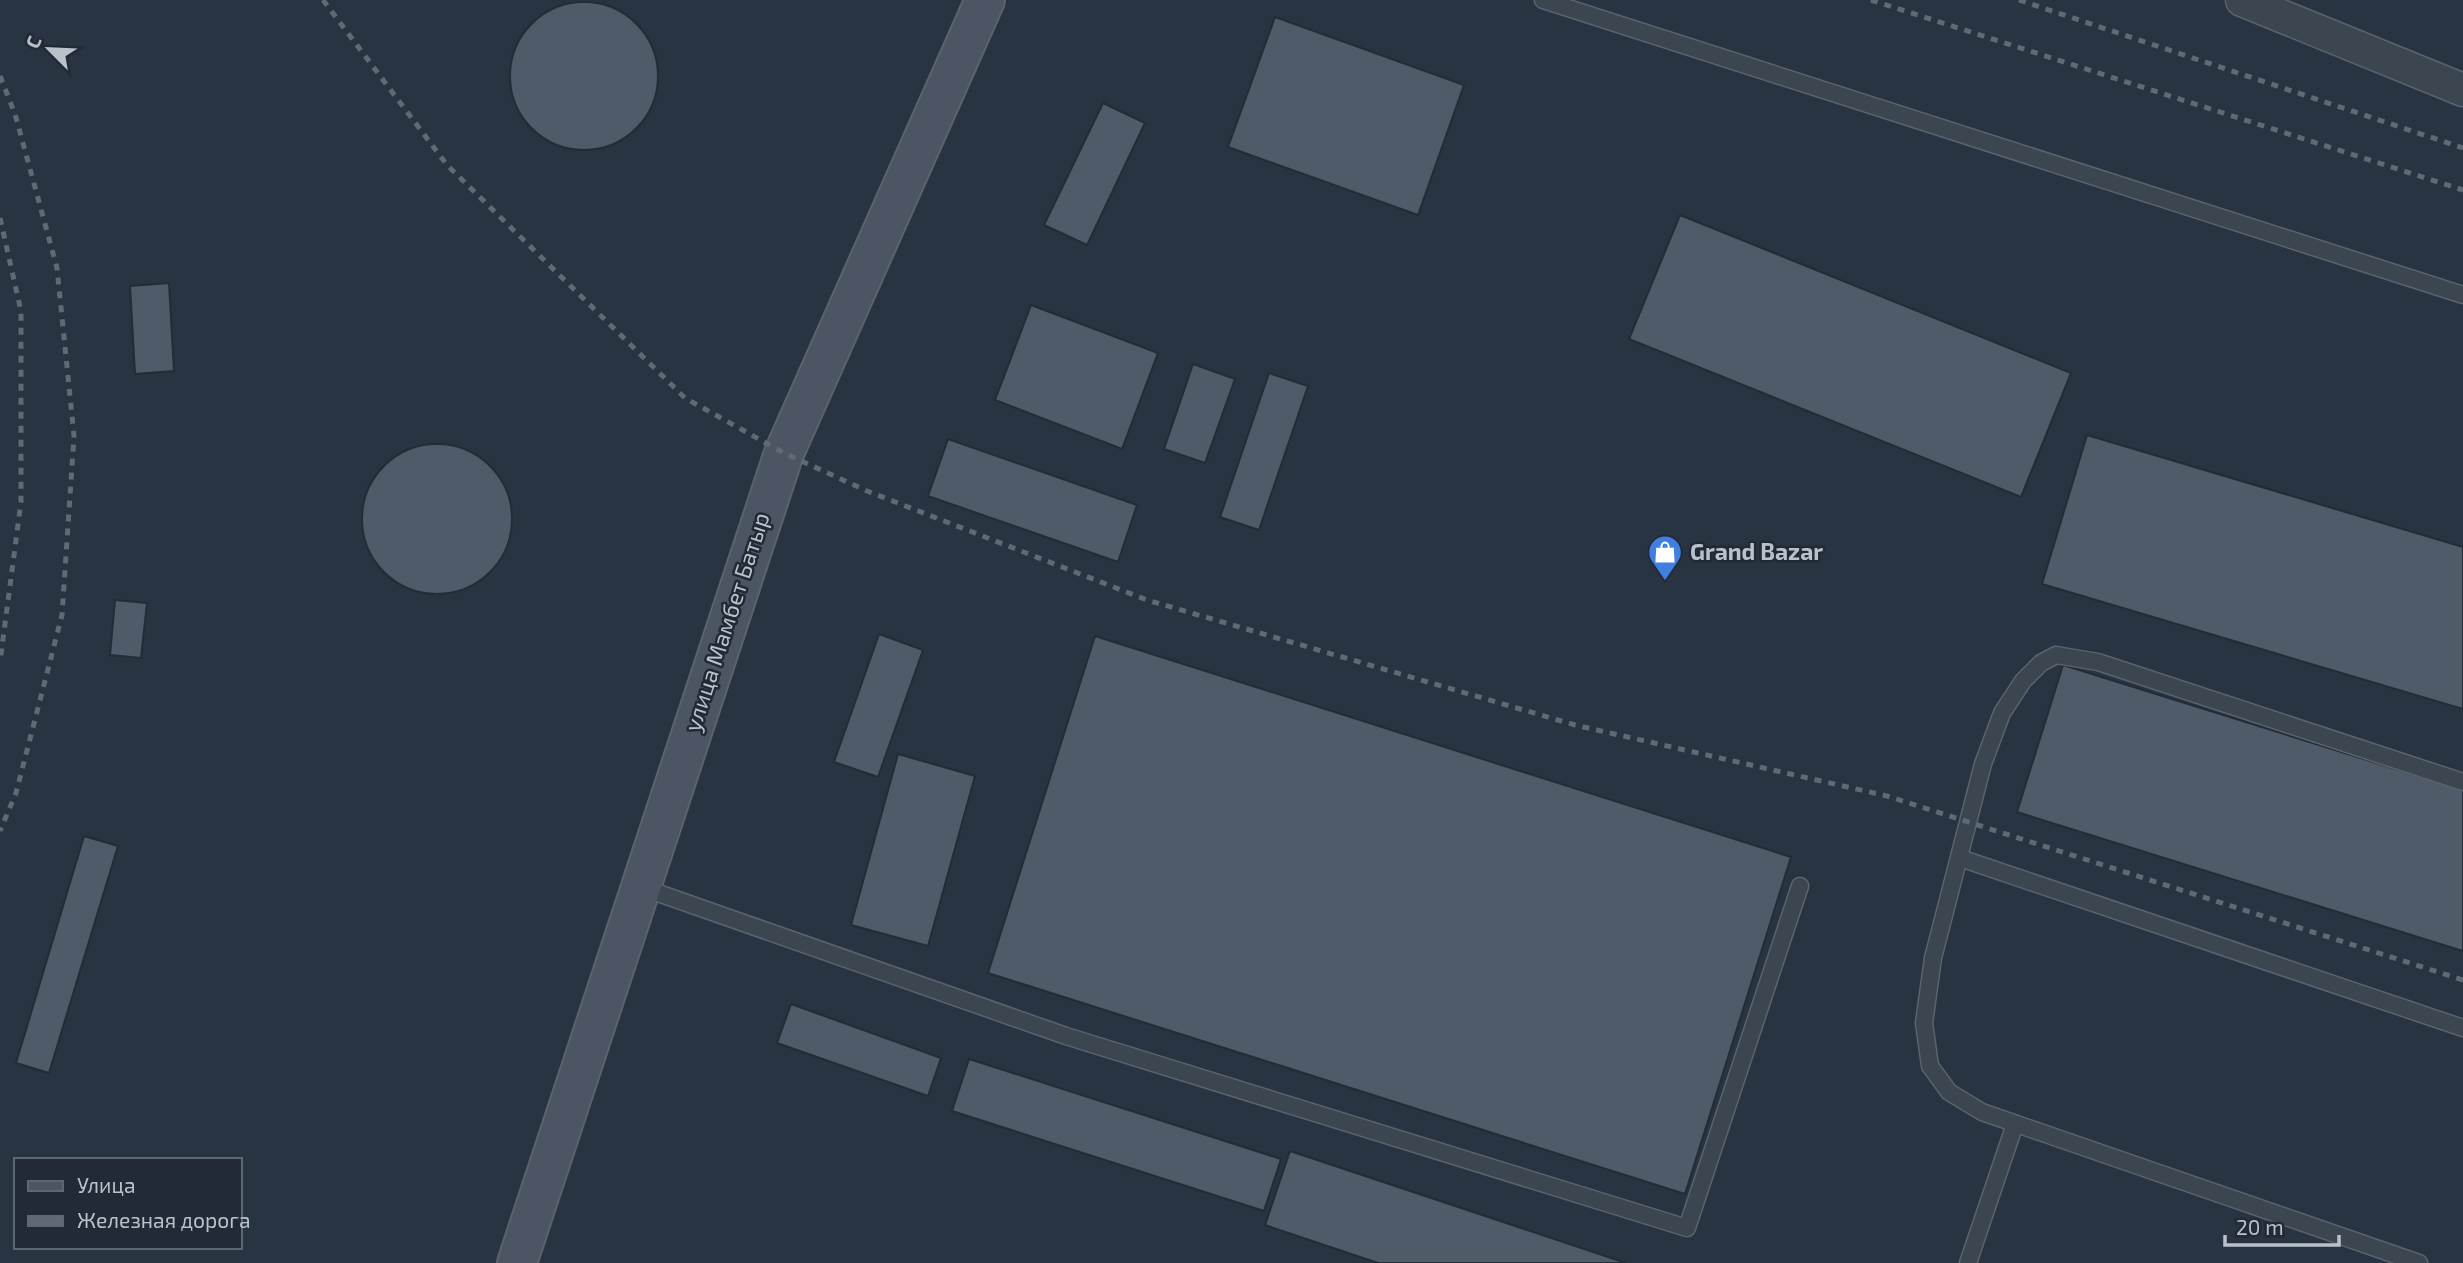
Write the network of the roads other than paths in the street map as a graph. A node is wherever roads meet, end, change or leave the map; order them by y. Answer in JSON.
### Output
{"nodes":[{"id":1,"x":985,"y":0,"type":"edge"},
{"id":2,"x":1543,"y":0,"type":"edge"},
{"id":3,"x":2242,"y":0,"type":"edge"},
{"id":4,"x":2463,"y":90,"type":"edge"},
{"id":5,"x":2463,"y":295,"type":"edge"},
{"id":6,"x":2463,"y":782,"type":"edge"},
{"id":7,"x":1959,"y":858,"type":"junction"},
{"id":8,"x":639,"y":886,"type":"junction"},
{"id":9,"x":1800,"y":886,"type":"dead end"},
{"id":10,"x":2463,"y":1028,"type":"edge"},
{"id":11,"x":2015,"y":1124,"type":"junction"},
{"id":12,"x":517,"y":1263,"type":"edge"},
{"id":13,"x":1968,"y":1263,"type":"edge"},
{"id":14,"x":2419,"y":1263,"type":"edge"}],
"edges":[{"from":1,"to":8,"type":"main road","name":"улица Мамбет Батыр"},
{"from":2,"to":5,"type":"lane"},
{"from":3,"to":4,"type":"street"},
{"from":6,"to":7,"type":"lane"},
{"from":7,"to":10,"type":"lane"},
{"from":7,"to":11,"type":"lane"},
{"from":8,"to":9,"type":"lane"},
{"from":8,"to":12,"type":"main road","name":"улица Мамбет Батыр"},
{"from":11,"to":13,"type":"lane"},
{"from":11,"to":14,"type":"lane"}]}
